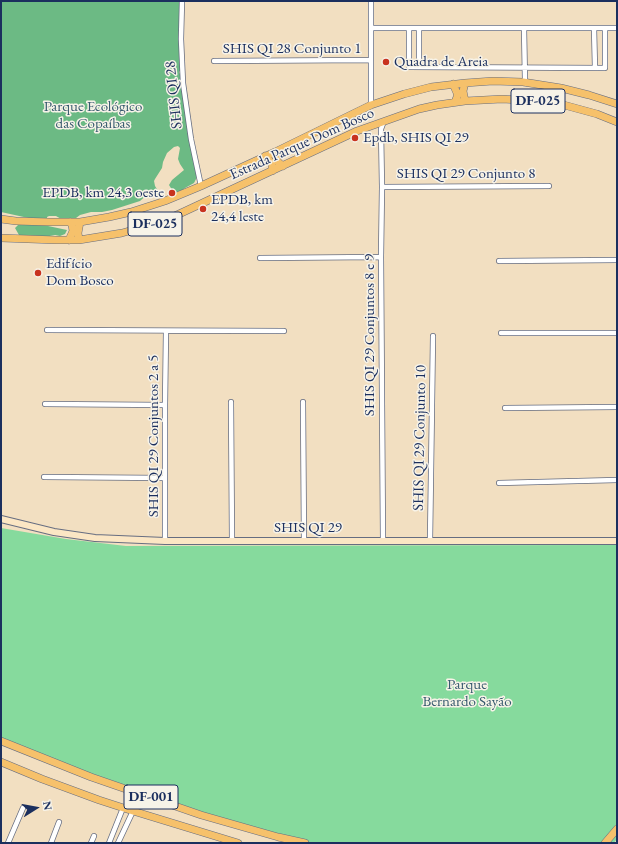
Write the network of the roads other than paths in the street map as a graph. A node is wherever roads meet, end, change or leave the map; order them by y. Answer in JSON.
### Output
{"nodes":[{"id":1,"x":182,"y":1,"type":"edge"},
{"id":2,"x":371,"y":1,"type":"edge"},
{"id":3,"x":371,"y":28,"type":"junction"},
{"id":4,"x":409,"y":28,"type":"junction"},
{"id":5,"x":419,"y":28,"type":"junction"},
{"id":6,"x":524,"y":28,"type":"junction"},
{"id":7,"x":594,"y":28,"type":"junction"},
{"id":8,"x":605,"y":28,"type":"junction"},
{"id":9,"x":617,"y":28,"type":"edge"},
{"id":10,"x":371,"y":60,"type":"junction"},
{"id":11,"x":214,"y":61,"type":"dead end"},
{"id":12,"x":419,"y":68,"type":"junction"},
{"id":13,"x":525,"y":68,"type":"junction"},
{"id":14,"x":595,"y":68,"type":"junction"},
{"id":15,"x":525,"y":82,"type":"junction"},
{"id":16,"x":465,"y":83,"type":"junction"},
{"id":17,"x":453,"y":84,"type":"junction"},
{"id":18,"x":464,"y":101,"type":"junction"},
{"id":19,"x":456,"y":102,"type":"junction"},
{"id":20,"x":617,"y":104,"type":"edge"},
{"id":21,"x":371,"y":105,"type":"junction"},
{"id":22,"x":617,"y":122,"type":"edge"},
{"id":23,"x":379,"y":127,"type":"junction"},
{"id":24,"x":275,"y":152,"type":"junction"},
{"id":25,"x":265,"y":156,"type":"junction"},
{"id":26,"x":284,"y":166,"type":"junction"},
{"id":27,"x":272,"y":171,"type":"junction"},
{"id":28,"x":201,"y":186,"type":"junction"},
{"id":29,"x":549,"y":186,"type":"dead end"},
{"id":30,"x":382,"y":187,"type":"junction"},
{"id":31,"x":1,"y":219,"type":"edge"},
{"id":32,"x":70,"y":222,"type":"junction"},
{"id":33,"x":80,"y":222,"type":"junction"},
{"id":34,"x":1,"y":238,"type":"edge"},
{"id":35,"x":69,"y":240,"type":"junction"},
{"id":36,"x":79,"y":240,"type":"junction"},
{"id":37,"x":260,"y":258,"type":"dead end"},
{"id":38,"x":381,"y":258,"type":"junction"},
{"id":39,"x":617,"y":260,"type":"edge"},
{"id":40,"x":499,"y":262,"type":"dead end"},
{"id":41,"x":47,"y":330,"type":"dead end"},
{"id":42,"x":166,"y":331,"type":"junction"},
{"id":43,"x":284,"y":331,"type":"dead end"},
{"id":44,"x":502,"y":333,"type":"dead end"},
{"id":45,"x":617,"y":333,"type":"edge"},
{"id":46,"x":433,"y":336,"type":"dead end"},
{"id":47,"x":231,"y":402,"type":"dead end"},
{"id":48,"x":303,"y":402,"type":"dead end"},
{"id":49,"x":45,"y":404,"type":"dead end"},
{"id":50,"x":165,"y":405,"type":"junction"},
{"id":51,"x":617,"y":407,"type":"edge"},
{"id":52,"x":505,"y":408,"type":"dead end"},
{"id":53,"x":44,"y":477,"type":"dead end"},
{"id":54,"x":165,"y":478,"type":"junction"},
{"id":55,"x":617,"y":480,"type":"edge"},
{"id":56,"x":498,"y":484,"type":"dead end"},
{"id":57,"x":1,"y":520,"type":"edge"},
{"id":58,"x":617,"y":540,"type":"edge"},
{"id":59,"x":165,"y":541,"type":"junction"},
{"id":60,"x":232,"y":541,"type":"junction"},
{"id":61,"x":304,"y":541,"type":"junction"},
{"id":62,"x":383,"y":541,"type":"junction"},
{"id":63,"x":430,"y":541,"type":"junction"},
{"id":64,"x":1,"y":741,"type":"edge"},
{"id":65,"x":1,"y":762,"type":"edge"},
{"id":66,"x":23,"y":808,"type":"dead end"},
{"id":67,"x":123,"y":808,"type":"junction"},
{"id":68,"x":133,"y":812,"type":"junction"},
{"id":69,"x":60,"y":822,"type":"dead end"},
{"id":70,"x":617,"y":829,"type":"edge"},
{"id":71,"x":94,"y":836,"type":"dead end"},
{"id":72,"x":110,"y":841,"type":"edge"},
{"id":73,"x":119,"y":842,"type":"edge"},
{"id":74,"x":8,"y":843,"type":"edge"},
{"id":75,"x":51,"y":843,"type":"edge"},
{"id":76,"x":91,"y":843,"type":"edge"},
{"id":77,"x":238,"y":843,"type":"edge"},
{"id":78,"x":305,"y":843,"type":"edge"},
{"id":79,"x":605,"y":843,"type":"edge"}],
"edges":[{"from":1,"to":28,"type":"street","name":"SHIS QI 28"},
{"from":2,"to":3,"type":"street"},
{"from":3,"to":4,"type":"street"},
{"from":3,"to":10,"type":"street"},
{"from":4,"to":5,"type":"street"},
{"from":4,"to":12,"type":"street"},
{"from":5,"to":6,"type":"street"},
{"from":5,"to":12,"type":"street"},
{"from":6,"to":7,"type":"street"},
{"from":6,"to":13,"type":"street"},
{"from":7,"to":8,"type":"street"},
{"from":7,"to":14,"type":"street"},
{"from":8,"to":9,"type":"street"},
{"from":8,"to":14,"type":"street"},
{"from":10,"to":11,"type":"street","name":"SHIS QI 28 Conjunto 1"},
{"from":10,"to":21,"type":"street"},
{"from":12,"to":13,"type":"street"},
{"from":13,"to":14,"type":"street"},
{"from":13,"to":15,"type":"street"},
{"from":15,"to":16,"type":"main road","name":"Estrada Parque Dom Bosco","number":"DF-025"},
{"from":15,"to":20,"type":"main road","name":"Estrada Parque Dom Bosco","number":"DF-025"},
{"from":16,"to":17,"type":"main road","name":"Estrada Parque Dom Bosco","number":"DF-025"},
{"from":16,"to":18,"type":"main road"},
{"from":17,"to":19,"type":"main road"},
{"from":17,"to":21,"type":"main road","name":"Estrada Parque Dom Bosco","number":"DF-025"},
{"from":18,"to":19,"type":"main road","name":"Estrada Parque Dom Bosco","number":"DF-025"},
{"from":18,"to":22,"type":"main road","name":"Estrada Parque Dom Bosco","number":"DF-025"},
{"from":19,"to":23,"type":"main road","name":"Estrada Parque Dom Bosco","number":"DF-025"},
{"from":21,"to":24,"type":"main road","name":"Estrada Parque Dom Bosco","number":"DF-025"},
{"from":23,"to":26,"type":"main road","name":"Estrada Parque Dom Bosco","number":"DF-025"},
{"from":23,"to":30,"type":"street","name":"SHIS QI 29 Conjuntos 8 e 9"},
{"from":24,"to":25,"type":"main road","name":"Estrada Parque Dom Bosco","number":"DF-025"},
{"from":24,"to":26,"type":"main road"},
{"from":25,"to":27,"type":"main road"},
{"from":25,"to":28,"type":"main road","name":"Estrada Parque Dom Bosco","number":"DF-025"},
{"from":26,"to":27,"type":"main road","name":"Estrada Parque Dom Bosco","number":"DF-025"},
{"from":27,"to":36,"type":"main road","name":"Estrada Parque Dom Bosco","number":"DF-025"},
{"from":28,"to":33,"type":"main road","name":"Estrada Parque Dom Bosco","number":"DF-025"},
{"from":29,"to":30,"type":"street","name":"SHIS QI 29 Conjunto 8"},
{"from":30,"to":38,"type":"street","name":"SHIS QI 29 Conjuntos 8 e 9"},
{"from":31,"to":32,"type":"main road","name":"Estrada Parque Dom Bosco","number":"DF-025"},
{"from":32,"to":33,"type":"main road","name":"Estrada Parque Dom Bosco","number":"DF-025"},
{"from":32,"to":35,"type":"main road"},
{"from":33,"to":36,"type":"main road"},
{"from":34,"to":35,"type":"main road","name":"Estrada Parque Dom Bosco","number":"DF-025"},
{"from":35,"to":36,"type":"main road","name":"Estrada Parque Dom Bosco","number":"DF-025"},
{"from":37,"to":38,"type":"street"},
{"from":38,"to":62,"type":"street","name":"SHIS QI 29 Conjuntos 8 e 9"},
{"from":39,"to":40,"type":"street"},
{"from":41,"to":42,"type":"street"},
{"from":42,"to":43,"type":"street"},
{"from":42,"to":50,"type":"street","name":"SHIS QI 29 Conjuntos 2 a 5"},
{"from":44,"to":45,"type":"street"},
{"from":46,"to":63,"type":"street","name":"SHIS QI 29 Conjunto 10"},
{"from":47,"to":60,"type":"street"},
{"from":48,"to":61,"type":"street"},
{"from":49,"to":50,"type":"street"},
{"from":50,"to":54,"type":"street","name":"SHIS QI 29 Conjuntos 2 a 5"},
{"from":51,"to":52,"type":"street"},
{"from":53,"to":54,"type":"street"},
{"from":54,"to":59,"type":"street","name":"SHIS QI 29 Conjuntos 2 a 5"},
{"from":55,"to":56,"type":"street"},
{"from":57,"to":59,"type":"street","name":"SHIS QI 29"},
{"from":58,"to":63,"type":"street","name":"SHIS QI 29"},
{"from":59,"to":60,"type":"street","name":"SHIS QI 29"},
{"from":60,"to":61,"type":"street","name":"SHIS QI 29"},
{"from":61,"to":62,"type":"street","name":"SHIS QI 29"},
{"from":62,"to":63,"type":"street","name":"SHIS QI 29"},
{"from":64,"to":78,"type":"main road","number":"DF-001"},
{"from":65,"to":67,"type":"main road","number":"DF-001"},
{"from":66,"to":74,"type":"street"},
{"from":67,"to":68,"type":"main road","number":"DF-001"},
{"from":67,"to":72,"type":"street"},
{"from":68,"to":73,"type":"street"},
{"from":68,"to":77,"type":"main road","number":"DF-001"},
{"from":69,"to":75,"type":"street"},
{"from":70,"to":79,"type":"main road"},
{"from":71,"to":76,"type":"street"},
{"from":72,"to":73,"type":"street"}]}
